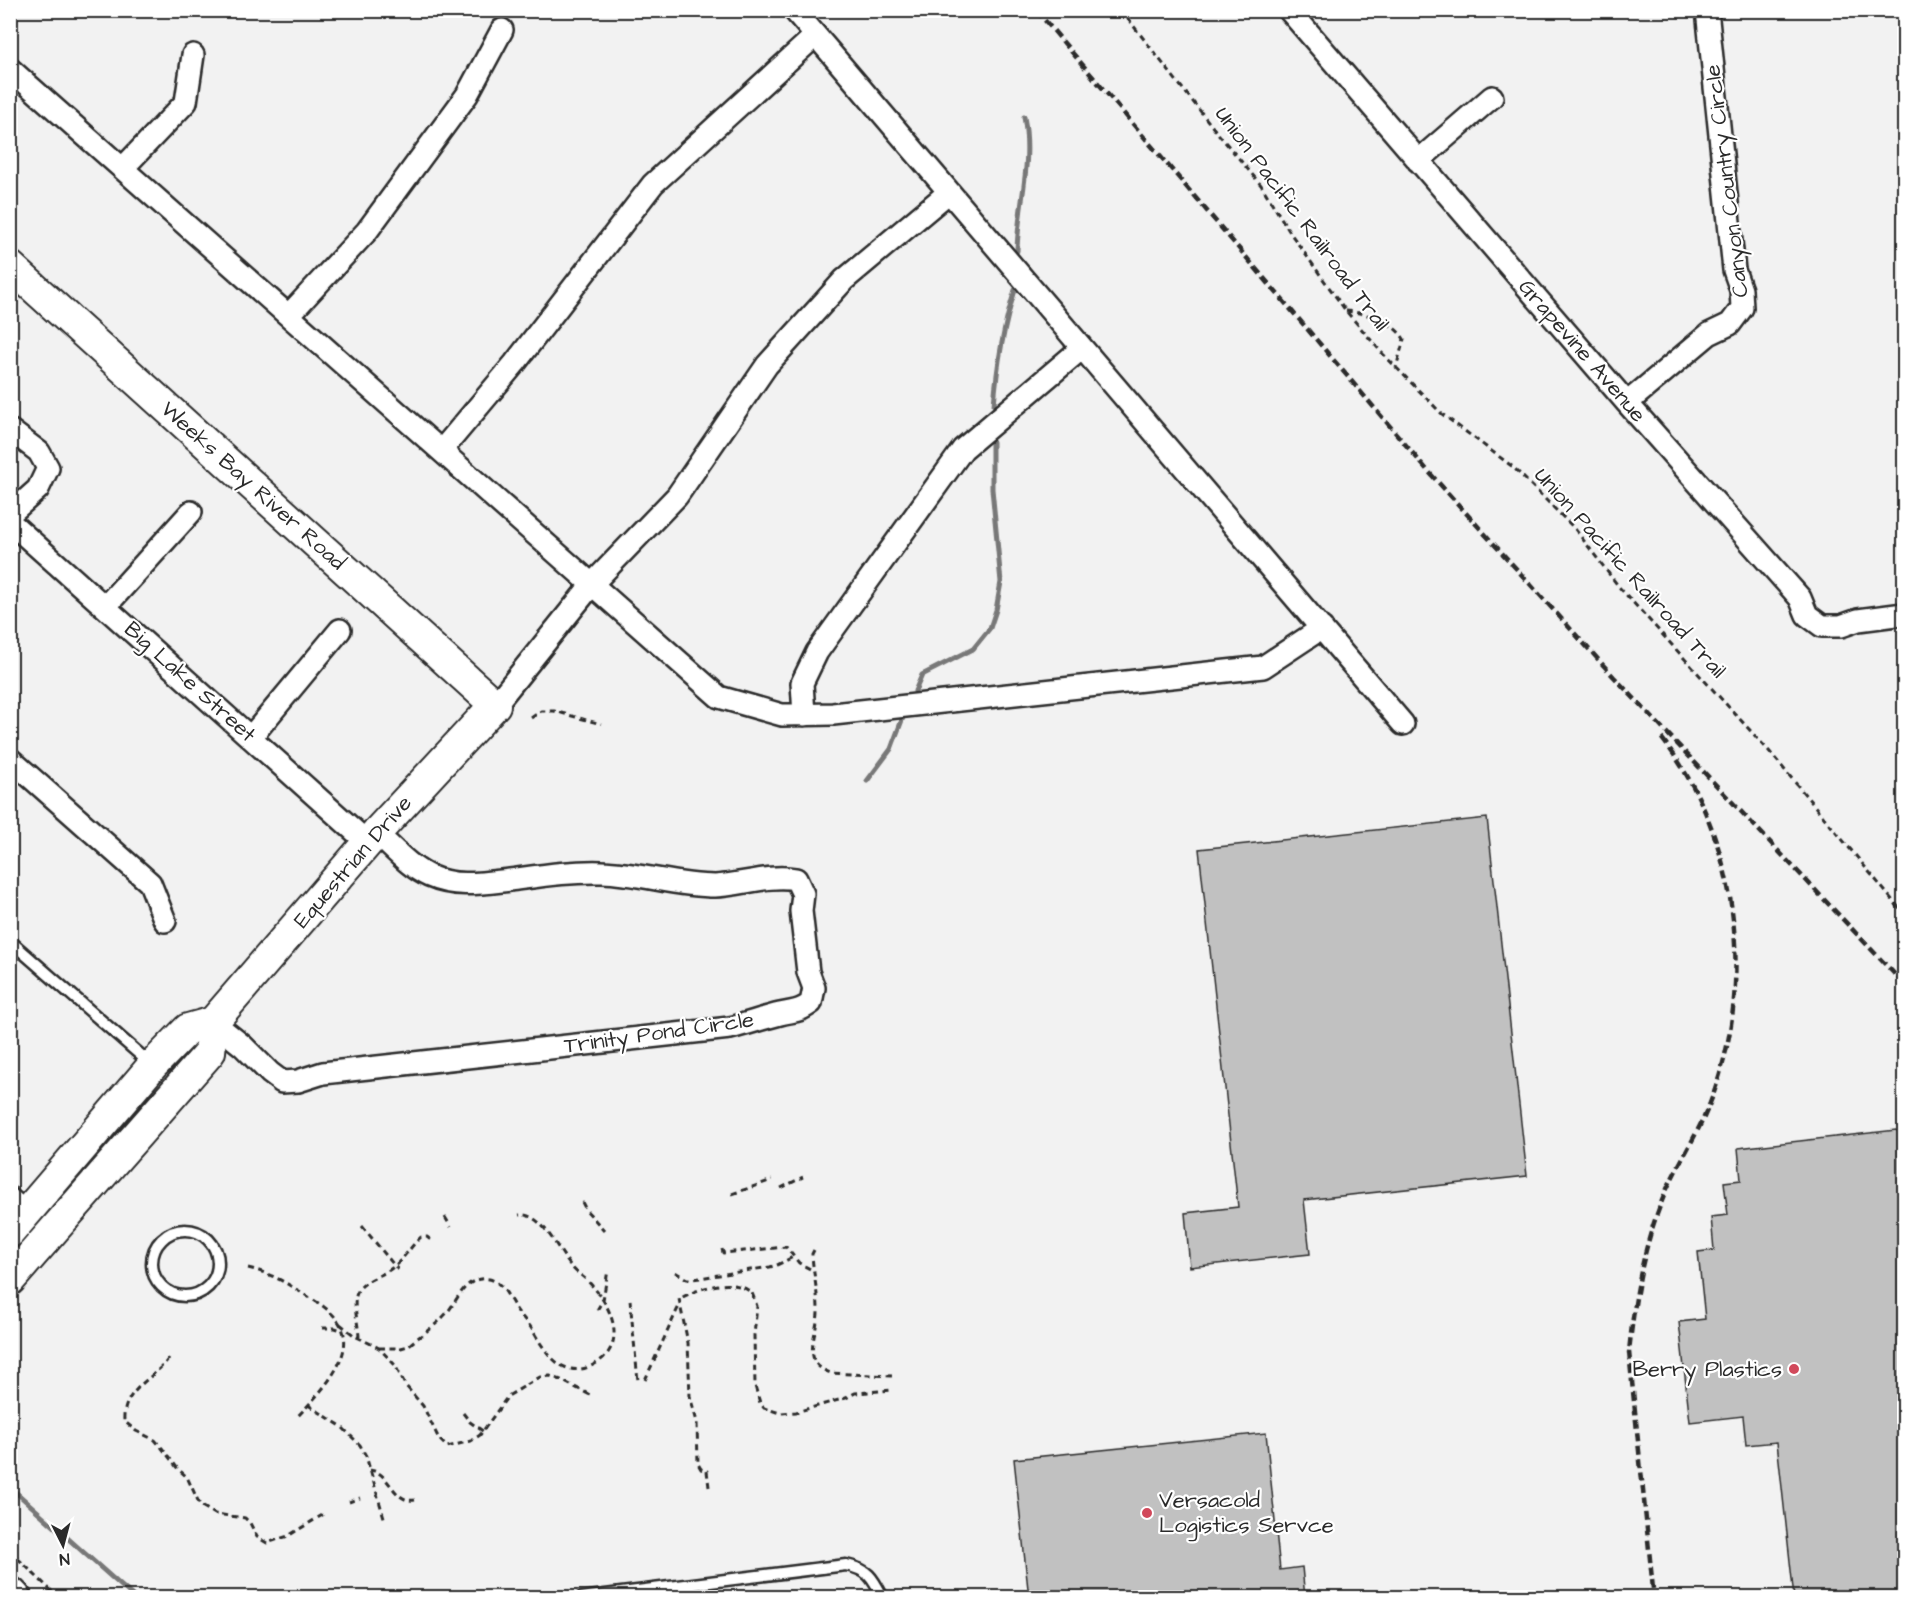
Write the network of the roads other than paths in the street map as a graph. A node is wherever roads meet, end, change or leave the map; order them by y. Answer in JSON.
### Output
{"nodes":[{"id":1,"x":794,"y":10,"type":"edge"},
{"id":2,"x":1289,"y":10,"type":"edge"},
{"id":3,"x":1707,"y":10,"type":"edge"},
{"id":4,"x":502,"y":30,"type":"dead end"},
{"id":5,"x":815,"y":36,"type":"junction"},
{"id":6,"x":193,"y":55,"type":"dead end"},
{"id":7,"x":10,"y":69,"type":"edge"},
{"id":8,"x":1492,"y":97,"type":"dead end"},
{"id":9,"x":1418,"y":161,"type":"junction"},
{"id":10,"x":123,"y":168,"type":"junction"},
{"id":11,"x":949,"y":192,"type":"junction"},
{"id":12,"x":10,"y":266,"type":"edge"},
{"id":13,"x":289,"y":315,"type":"junction"},
{"id":14,"x":1082,"y":348,"type":"junction"},
{"id":15,"x":1627,"y":404,"type":"junction"},
{"id":16,"x":10,"y":430,"type":"edge"},
{"id":17,"x":442,"y":450,"type":"junction"},
{"id":18,"x":190,"y":512,"type":"dead end"},
{"id":19,"x":10,"y":514,"type":"edge"},
{"id":20,"x":10,"y":522,"type":"edge"},
{"id":21,"x":593,"y":583,"type":"junction"},
{"id":22,"x":105,"y":607,"type":"junction"},
{"id":23,"x":1905,"y":614,"type":"edge"},
{"id":24,"x":1322,"y":628,"type":"junction"},
{"id":25,"x":340,"y":630,"type":"dead end"},
{"id":26,"x":495,"y":705,"type":"junction"},
{"id":27,"x":804,"y":715,"type":"junction"},
{"id":28,"x":1402,"y":724,"type":"dead end"},
{"id":29,"x":251,"y":737,"type":"junction"},
{"id":30,"x":10,"y":759,"type":"edge"},
{"id":31,"x":372,"y":838,"type":"junction"},
{"id":32,"x":165,"y":921,"type":"dead end"},
{"id":33,"x":10,"y":941,"type":"edge"},
{"id":34,"x":213,"y":1022,"type":"junction"},
{"id":35,"x":153,"y":1065,"type":"junction"},
{"id":36,"x":20,"y":1200,"type":"edge"},
{"id":37,"x":10,"y":1232,"type":"edge"},
{"id":38,"x":10,"y":1280,"type":"edge"},
{"id":39,"x":195,"y":1294,"type":"joint"},
{"id":40,"x":10,"y":1594,"type":"edge"},
{"id":41,"x":14,"y":1598,"type":"edge"},
{"id":42,"x":581,"y":1598,"type":"edge"},
{"id":43,"x":883,"y":1598,"type":"edge"}],
"edges":[{"from":1,"to":5,"type":"street"},
{"from":2,"to":9,"type":"street","name":"Grapevine Avenue"},
{"from":3,"to":15,"type":"street","name":"Canyon Country Circle"},
{"from":4,"to":13,"type":"street"},
{"from":5,"to":11,"type":"street"},
{"from":5,"to":17,"type":"street"},
{"from":6,"to":10,"type":"street"},
{"from":7,"to":10,"type":"street"},
{"from":8,"to":9,"type":"street"},
{"from":9,"to":15,"type":"street","name":"Grapevine Avenue"},
{"from":10,"to":13,"type":"street"},
{"from":11,"to":14,"type":"street"},
{"from":11,"to":21,"type":"street"},
{"from":12,"to":26,"type":"street","name":"Weeks Bay River Road"},
{"from":13,"to":17,"type":"street"},
{"from":14,"to":24,"type":"street"},
{"from":14,"to":27,"type":"street"},
{"from":15,"to":23,"type":"street","name":"Grapevine Avenue"},
{"from":16,"to":19,"type":"street"},
{"from":17,"to":21,"type":"street"},
{"from":18,"to":22,"type":"street"},
{"from":20,"to":22,"type":"street","name":"Big Lake Street"},
{"from":21,"to":26,"type":"street"},
{"from":21,"to":27,"type":"street"},
{"from":22,"to":29,"type":"street","name":"Big Lake Street"},
{"from":24,"to":27,"type":"street"},
{"from":24,"to":28,"type":"street"},
{"from":25,"to":29,"type":"street"},
{"from":26,"to":31,"type":"street","name":"Equestrian Drive"},
{"from":29,"to":31,"type":"street","name":"Big Lake Street"},
{"from":30,"to":32,"type":"street"},
{"from":31,"to":34,"type":"street","name":"Equestrian Drive"},
{"from":31,"to":34,"type":"street","name":"Trinity Pond Circle"},
{"from":33,"to":35,"type":"lane"},
{"from":34,"to":35,"type":"street","name":"Equestrian Drive"},
{"from":34,"to":38,"type":"street"},
{"from":35,"to":36,"type":"street","name":"Equestrian Drive"},
{"from":36,"to":37,"type":"street","name":"Equestrian Drive"},
{"from":39,"to":39,"type":"lane"},
{"from":40,"to":41,"type":"main road"},
{"from":42,"to":43,"type":"lane"}]}
